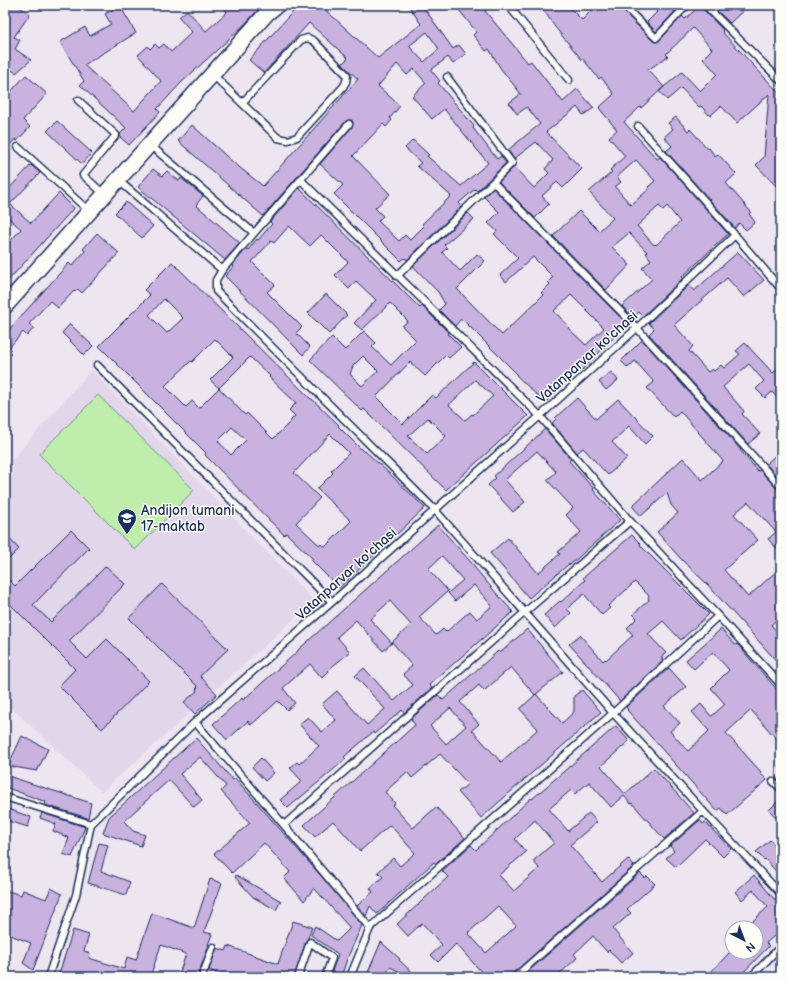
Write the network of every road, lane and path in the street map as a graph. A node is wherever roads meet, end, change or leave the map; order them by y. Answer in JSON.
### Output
{"nodes":[{"id":1,"x":277,"y":5,"type":"edge"},
{"id":2,"x":508,"y":5,"type":"edge"},
{"id":3,"x":623,"y":5,"type":"edge"},
{"id":4,"x":687,"y":5,"type":"edge"},
{"id":5,"x":705,"y":5,"type":"edge"},
{"id":6,"x":212,"y":74,"type":"junction"},
{"id":7,"x":447,"y":77,"type":"dead end"},
{"id":8,"x":569,"y":80,"type":"dead end"},
{"id":9,"x":781,"y":81,"type":"edge"},
{"id":10,"x":78,"y":100,"type":"dead end"},
{"id":11,"x":242,"y":103,"type":"junction"},
{"id":12,"x":349,"y":124,"type":"dead end"},
{"id":13,"x":638,"y":126,"type":"dead end"},
{"id":14,"x":150,"y":144,"type":"junction"},
{"id":15,"x":18,"y":147,"type":"dead end"},
{"id":16,"x":118,"y":180,"type":"junction"},
{"id":17,"x":301,"y":180,"type":"junction"},
{"id":18,"x":493,"y":182,"type":"junction"},
{"id":19,"x":105,"y":195,"type":"junction"},
{"id":20,"x":90,"y":211,"type":"junction"},
{"id":21,"x":254,"y":233,"type":"junction"},
{"id":22,"x":735,"y":235,"type":"junction"},
{"id":23,"x":222,"y":270,"type":"junction"},
{"id":24,"x":397,"y":276,"type":"junction"},
{"id":25,"x":781,"y":289,"type":"edge"},
{"id":26,"x":5,"y":306,"type":"edge"},
{"id":27,"x":637,"y":328,"type":"junction"},
{"id":28,"x":97,"y":365,"type":"dead end"},
{"id":29,"x":540,"y":416,"type":"junction"},
{"id":30,"x":781,"y":487,"type":"edge"},
{"id":31,"x":435,"y":510,"type":"junction"},
{"id":32,"x":630,"y":521,"type":"junction"},
{"id":33,"x":332,"y":602,"type":"junction"},
{"id":34,"x":524,"y":612,"type":"junction"},
{"id":35,"x":718,"y":616,"type":"junction"},
{"id":36,"x":781,"y":685,"type":"edge"},
{"id":37,"x":613,"y":713,"type":"junction"},
{"id":38,"x":195,"y":722,"type":"junction"},
{"id":39,"x":773,"y":781,"type":"dead end"},
{"id":40,"x":781,"y":788,"type":"edge"},
{"id":41,"x":5,"y":797,"type":"edge"},
{"id":42,"x":703,"y":811,"type":"junction"},
{"id":43,"x":91,"y":824,"type":"junction"},
{"id":44,"x":284,"y":825,"type":"junction"},
{"id":45,"x":781,"y":894,"type":"edge"},
{"id":46,"x":370,"y":928,"type":"junction"},
{"id":47,"x":781,"y":946,"type":"edge"},
{"id":48,"x":213,"y":947,"type":"dead end"},
{"id":49,"x":48,"y":977,"type":"edge"},
{"id":50,"x":202,"y":977,"type":"edge"},
{"id":51,"x":298,"y":977,"type":"edge"},
{"id":52,"x":325,"y":977,"type":"edge"},
{"id":53,"x":350,"y":977,"type":"edge"},
{"id":54,"x":515,"y":977,"type":"edge"},
{"id":55,"x":751,"y":977,"type":"edge"}],
"edges":[{"from":1,"to":6,"type":"street"},
{"from":2,"to":8,"type":"lane"},
{"from":3,"to":4,"type":"lane"},
{"from":5,"to":9,"type":"lane"},
{"from":6,"to":11,"type":"lane"},
{"from":6,"to":14,"type":"street"},
{"from":7,"to":18,"type":"lane"},
{"from":10,"to":19,"type":"lane"},
{"from":11,"to":11,"type":"lane"},
{"from":12,"to":17,"type":"lane"},
{"from":13,"to":22,"type":"lane"},
{"from":14,"to":16,"type":"street"},
{"from":14,"to":21,"type":"lane"},
{"from":15,"to":20,"type":"lane"},
{"from":16,"to":19,"type":"street"},
{"from":16,"to":23,"type":"lane"},
{"from":17,"to":21,"type":"lane"},
{"from":17,"to":24,"type":"lane"},
{"from":18,"to":24,"type":"lane"},
{"from":18,"to":27,"type":"lane"},
{"from":19,"to":20,"type":"street"},
{"from":20,"to":26,"type":"street"},
{"from":21,"to":23,"type":"lane"},
{"from":22,"to":25,"type":"lane"},
{"from":22,"to":27,"type":"lane","name":"Vatanparvar ko'chasi"},
{"from":23,"to":31,"type":"lane"},
{"from":24,"to":29,"type":"lane"},
{"from":27,"to":29,"type":"lane","name":"Vatanparvar ko'chasi"},
{"from":27,"to":30,"type":"lane"},
{"from":28,"to":33,"type":"lane"},
{"from":29,"to":31,"type":"lane","name":"Vatanparvar ko'chasi"},
{"from":29,"to":32,"type":"lane"},
{"from":31,"to":33,"type":"lane","name":"Vatanparvar ko'chasi"},
{"from":31,"to":34,"type":"lane"},
{"from":32,"to":34,"type":"lane"},
{"from":32,"to":35,"type":"lane"},
{"from":33,"to":38,"type":"lane","name":"Vatanparvar ko'chasi"},
{"from":34,"to":37,"type":"lane"},
{"from":34,"to":44,"type":"lane"},
{"from":35,"to":36,"type":"lane"},
{"from":35,"to":37,"type":"lane"},
{"from":37,"to":42,"type":"lane"},
{"from":37,"to":46,"type":"lane"},
{"from":38,"to":43,"type":"lane","name":"Vatanparvar ko'chasi"},
{"from":38,"to":44,"type":"lane"},
{"from":39,"to":40,"type":"lane"},
{"from":41,"to":43,"type":"lane"},
{"from":42,"to":45,"type":"lane"},
{"from":42,"to":54,"type":"lane"},
{"from":43,"to":49,"type":"lane"},
{"from":44,"to":46,"type":"lane"},
{"from":46,"to":53,"type":"lane"},
{"from":47,"to":55,"type":"lane"},
{"from":48,"to":50,"type":"lane"},
{"from":51,"to":52,"type":"lane"}]}
